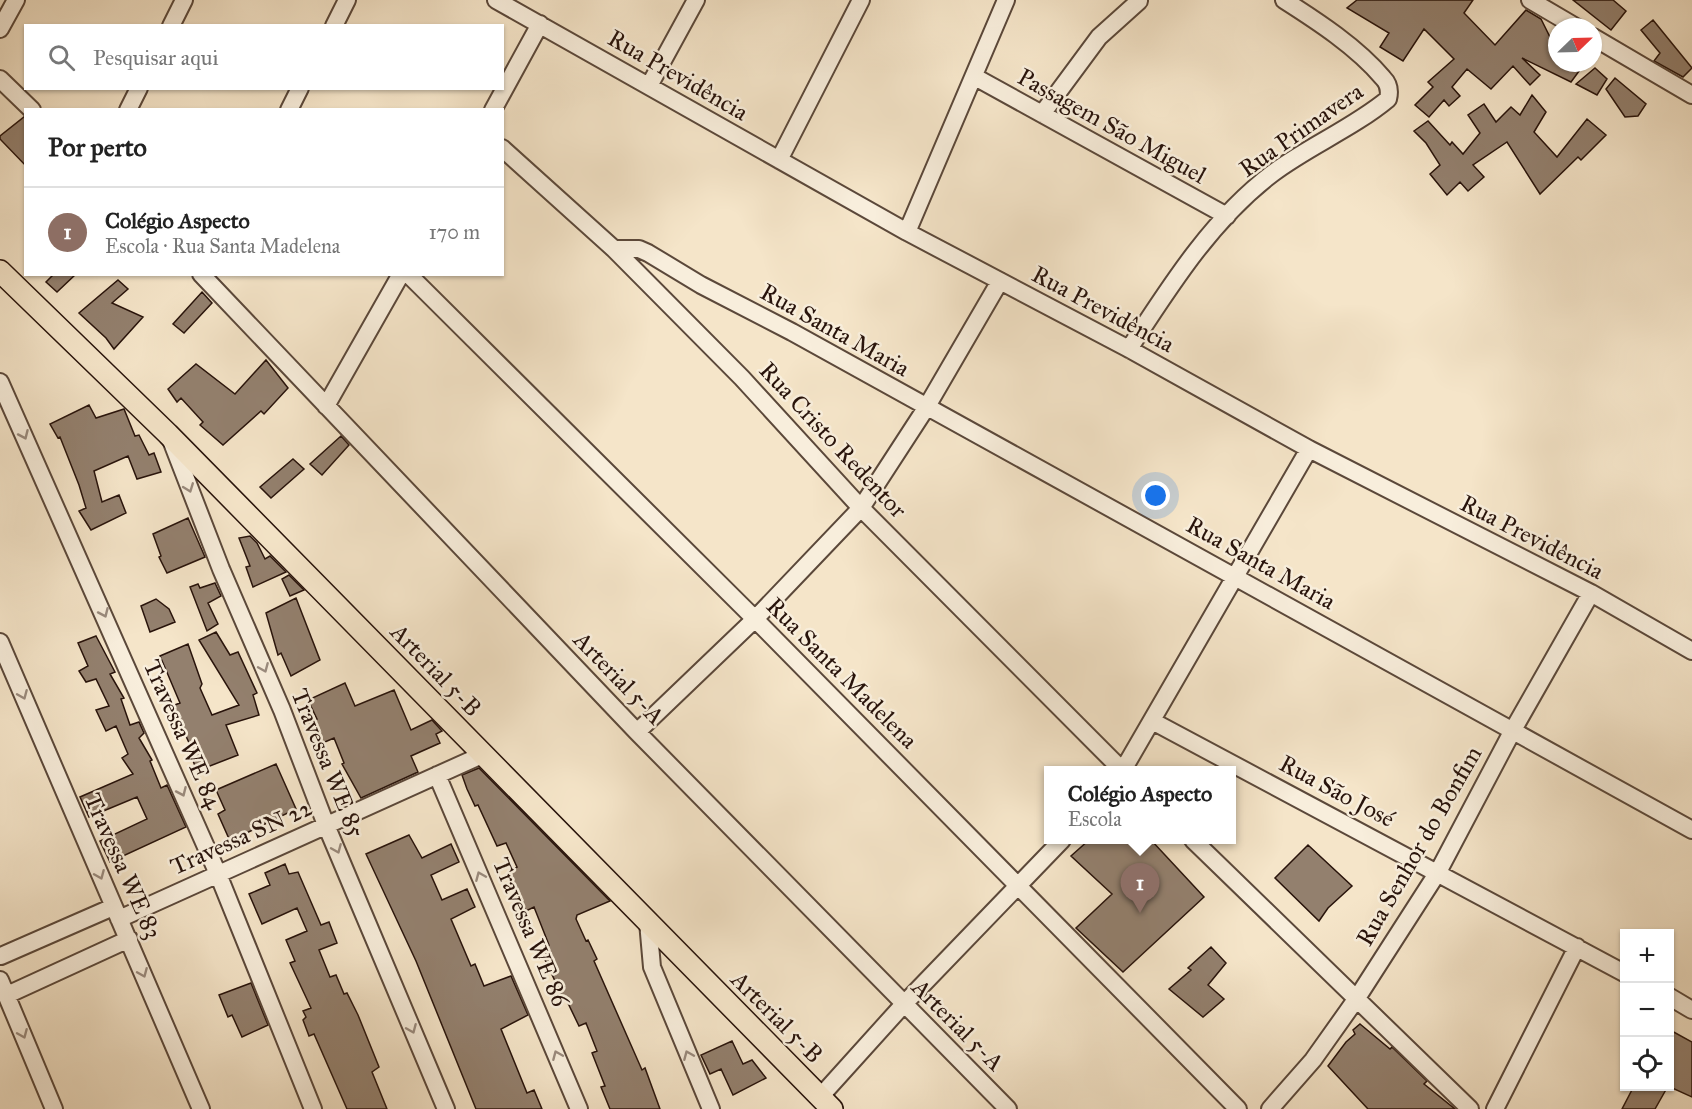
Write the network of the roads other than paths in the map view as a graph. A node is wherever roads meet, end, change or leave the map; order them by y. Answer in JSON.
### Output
{"nodes":[{"id":1,"x":16,"y":0,"type":"edge"},
{"id":2,"x":184,"y":0,"type":"edge"},
{"id":3,"x":347,"y":0,"type":"edge"},
{"id":4,"x":497,"y":0,"type":"edge"},
{"id":5,"x":696,"y":0,"type":"edge"},
{"id":6,"x":861,"y":0,"type":"edge"},
{"id":7,"x":1006,"y":0,"type":"edge"},
{"id":8,"x":1284,"y":0,"type":"edge"},
{"id":9,"x":1530,"y":0,"type":"edge"},
{"id":10,"x":1139,"y":1,"type":"edge"},
{"id":11,"x":1308,"y":6,"type":"edge"},
{"id":12,"x":1561,"y":18,"type":"edge"},
{"id":13,"x":172,"y":24,"type":"edge"},
{"id":14,"x":335,"y":24,"type":"edge"},
{"id":15,"x":540,"y":24,"type":"junction"},
{"id":16,"x":0,"y":29,"type":"edge"},
{"id":17,"x":1602,"y":42,"type":"edge"},
{"id":18,"x":975,"y":77,"type":"junction"},
{"id":19,"x":0,"y":79,"type":"edge"},
{"id":20,"x":650,"y":86,"type":"junction"},
{"id":21,"x":138,"y":90,"type":"edge"},
{"id":22,"x":299,"y":90,"type":"edge"},
{"id":23,"x":504,"y":90,"type":"edge"},
{"id":24,"x":504,"y":90,"type":"edge"},
{"id":25,"x":1687,"y":92,"type":"edge"},
{"id":26,"x":30,"y":108,"type":"edge"},
{"id":27,"x":129,"y":108,"type":"edge"},
{"id":28,"x":290,"y":108,"type":"edge"},
{"id":29,"x":494,"y":108,"type":"edge"},
{"id":30,"x":1042,"y":114,"type":"junction"},
{"id":31,"x":504,"y":150,"type":"edge"},
{"id":32,"x":779,"y":160,"type":"junction"},
{"id":33,"x":1227,"y":216,"type":"junction"},
{"id":34,"x":907,"y":232,"type":"junction"},
{"id":35,"x":614,"y":249,"type":"junction"},
{"id":36,"x":0,"y":271,"type":"edge"},
{"id":37,"x":204,"y":276,"type":"edge"},
{"id":38,"x":400,"y":276,"type":"edge"},
{"id":39,"x":410,"y":276,"type":"edge"},
{"id":40,"x":1000,"y":281,"type":"junction"},
{"id":41,"x":1129,"y":349,"type":"junction"},
{"id":42,"x":0,"y":382,"type":"edge"},
{"id":43,"x":326,"y":406,"type":"junction"},
{"id":44,"x":926,"y":408,"type":"junction"},
{"id":45,"x":168,"y":434,"type":"junction"},
{"id":46,"x":1309,"y":449,"type":"junction"},
{"id":47,"x":861,"y":508,"type":"junction"},
{"id":48,"x":1236,"y":576,"type":"junction"},
{"id":49,"x":1591,"y":593,"type":"junction"},
{"id":50,"x":755,"y":619,"type":"junction"},
{"id":51,"x":0,"y":642,"type":"edge"},
{"id":52,"x":1692,"y":651,"type":"edge"},
{"id":53,"x":1154,"y":722,"type":"junction"},
{"id":54,"x":1513,"y":730,"type":"junction"},
{"id":55,"x":637,"y":732,"type":"junction"},
{"id":56,"x":482,"y":754,"type":"junction"},
{"id":57,"x":1118,"y":766,"type":"edge"},
{"id":58,"x":1126,"y":766,"type":"edge"},
{"id":59,"x":437,"y":775,"type":"junction"},
{"id":60,"x":326,"y":825,"type":"junction"},
{"id":61,"x":1692,"y":830,"type":"edge"},
{"id":62,"x":1058,"y":844,"type":"edge"},
{"id":63,"x":1197,"y":844,"type":"edge"},
{"id":64,"x":1438,"y":872,"type":"junction"},
{"id":65,"x":218,"y":874,"type":"junction"},
{"id":66,"x":1018,"y":888,"type":"junction"},
{"id":67,"x":116,"y":913,"type":"junction"},
{"id":68,"x":648,"y":922,"type":"junction"},
{"id":69,"x":129,"y":939,"type":"junction"},
{"id":70,"x":1577,"y":947,"type":"junction"},
{"id":71,"x":0,"y":956,"type":"edge"},
{"id":72,"x":1620,"y":971,"type":"edge"},
{"id":73,"x":3,"y":987,"type":"edge"},
{"id":74,"x":1357,"y":998,"type":"junction"},
{"id":75,"x":1674,"y":999,"type":"edge"},
{"id":76,"x":903,"y":1005,"type":"junction"},
{"id":77,"x":1692,"y":1010,"type":"edge"},
{"id":78,"x":826,"y":1103,"type":"edge"},
{"id":79,"x":54,"y":1109,"type":"edge"},
{"id":80,"x":201,"y":1109,"type":"edge"},
{"id":81,"x":313,"y":1109,"type":"edge"},
{"id":82,"x":446,"y":1109,"type":"edge"},
{"id":83,"x":579,"y":1109,"type":"edge"},
{"id":84,"x":711,"y":1109,"type":"edge"},
{"id":85,"x":1008,"y":1109,"type":"edge"},
{"id":86,"x":1238,"y":1109,"type":"edge"},
{"id":87,"x":1270,"y":1109,"type":"edge"},
{"id":88,"x":1470,"y":1109,"type":"edge"},
{"id":89,"x":1494,"y":1109,"type":"edge"}],
"edges":[{"from":1,"to":16,"type":"street"},
{"from":2,"to":13,"type":"street"},
{"from":3,"to":14,"type":"street"},
{"from":4,"to":15,"type":"street","name":"Rua Previdência"},
{"from":5,"to":20,"type":"street"},
{"from":6,"to":32,"type":"street"},
{"from":7,"to":18,"type":"street"},
{"from":8,"to":11,"type":"street"},
{"from":9,"to":12,"type":"street"},
{"from":10,"to":30,"type":"street"},
{"from":11,"to":33,"type":"street","name":"Rua Primavera"},
{"from":15,"to":20,"type":"street","name":"Rua Previdência"},
{"from":15,"to":23,"type":"street"},
{"from":17,"to":25,"type":"street"},
{"from":18,"to":30,"type":"street","name":"Passagem São Miguel"},
{"from":18,"to":34,"type":"street"},
{"from":19,"to":26,"type":"street"},
{"from":20,"to":32,"type":"street","name":"Rua Previdência"},
{"from":21,"to":27,"type":"street"},
{"from":22,"to":28,"type":"street"},
{"from":24,"to":29,"type":"street"},
{"from":30,"to":33,"type":"street","name":"Passagem São Miguel"},
{"from":31,"to":35,"type":"street","name":"Rua Cristo Redentor"},
{"from":32,"to":34,"type":"street","name":"Rua Previdência"},
{"from":33,"to":41,"type":"street","name":"Rua Primavera"},
{"from":34,"to":40,"type":"street","name":"Rua Previdência"},
{"from":35,"to":44,"type":"street","name":"Rua Santa Maria"},
{"from":35,"to":47,"type":"street","name":"Rua Cristo Redentor"},
{"from":36,"to":45,"type":"main road","name":"Arterial 5-B"},
{"from":37,"to":43,"type":"street","name":"Arterial 5-A"},
{"from":38,"to":43,"type":"street"},
{"from":39,"to":50,"type":"street","name":"Rua Santa Madelena"},
{"from":40,"to":41,"type":"street","name":"Rua Previdência"},
{"from":40,"to":44,"type":"street"},
{"from":41,"to":46,"type":"street","name":"Rua Previdência"},
{"from":42,"to":65,"type":"street","name":"Travessa WE 84","one_way":true},
{"from":43,"to":55,"type":"street","name":"Arterial 5-A"},
{"from":44,"to":47,"type":"street"},
{"from":44,"to":48,"type":"street","name":"Rua Santa Maria"},
{"from":45,"to":56,"type":"main road","name":"Arterial 5-B"},
{"from":45,"to":60,"type":"street","name":"Travessa WE 85","one_way":true},
{"from":46,"to":48,"type":"street"},
{"from":46,"to":49,"type":"street","name":"Rua Previdência"},
{"from":47,"to":50,"type":"street"},
{"from":47,"to":57,"type":"street","name":"Rua Cristo Redentor"},
{"from":48,"to":53,"type":"street"},
{"from":48,"to":54,"type":"street","name":"Rua Santa Maria"},
{"from":49,"to":52,"type":"street","name":"Rua Previdência"},
{"from":49,"to":54,"type":"street","name":"Rua Senhor do Bonfim"},
{"from":50,"to":55,"type":"street"},
{"from":50,"to":66,"type":"street","name":"Rua Santa Madelena"},
{"from":51,"to":67,"type":"street","name":"Travessa WE 83","one_way":true},
{"from":53,"to":58,"type":"street"},
{"from":53,"to":64,"type":"street","name":"Rua São José"},
{"from":54,"to":61,"type":"street","name":"Rua Santa Maria"},
{"from":54,"to":64,"type":"street","name":"Rua Senhor do Bonfim"},
{"from":55,"to":76,"type":"street","name":"Arterial 5-A"},
{"from":56,"to":59,"type":"street","name":"Travessa SN 22"},
{"from":56,"to":68,"type":"main road","name":"Arterial 5-B"},
{"from":59,"to":60,"type":"street","name":"Travessa SN 22"},
{"from":83,"to":59,"type":"street","name":"Travessa WE 86","one_way":true},
{"from":60,"to":65,"type":"street","name":"Travessa SN 22"},
{"from":60,"to":82,"type":"street","name":"Travessa WE 85","one_way":true},
{"from":62,"to":66,"type":"street"},
{"from":63,"to":74,"type":"street"},
{"from":64,"to":70,"type":"street","name":"Rua São José"},
{"from":64,"to":74,"type":"street","name":"Rua Senhor do Bonfim"},
{"from":65,"to":67,"type":"street","name":"Travessa SN 22"},
{"from":65,"to":81,"type":"street","name":"Travessa WE 84"},
{"from":66,"to":76,"type":"street"},
{"from":66,"to":86,"type":"street","name":"Rua Santa Madelena"},
{"from":67,"to":69,"type":"street","name":"Travessa WE 83"},
{"from":67,"to":71,"type":"street","name":"Travessa SN 22"},
{"from":68,"to":78,"type":"main road","name":"Arterial 5-B"},
{"from":84,"to":68,"type":"street","one_way":true},
{"from":69,"to":73,"type":"street"},
{"from":69,"to":80,"type":"street","name":"Travessa WE 83","one_way":true},
{"from":70,"to":72,"type":"street","name":"Rua São José"},
{"from":70,"to":89,"type":"street"},
{"from":73,"to":79,"type":"street","one_way":true},
{"from":74,"to":87,"type":"street","name":"Rua Senhor do Bonfim"},
{"from":74,"to":88,"type":"street"},
{"from":75,"to":77,"type":"street"},
{"from":76,"to":78,"type":"street"},
{"from":76,"to":85,"type":"street","name":"Arterial 5-A"}]}
